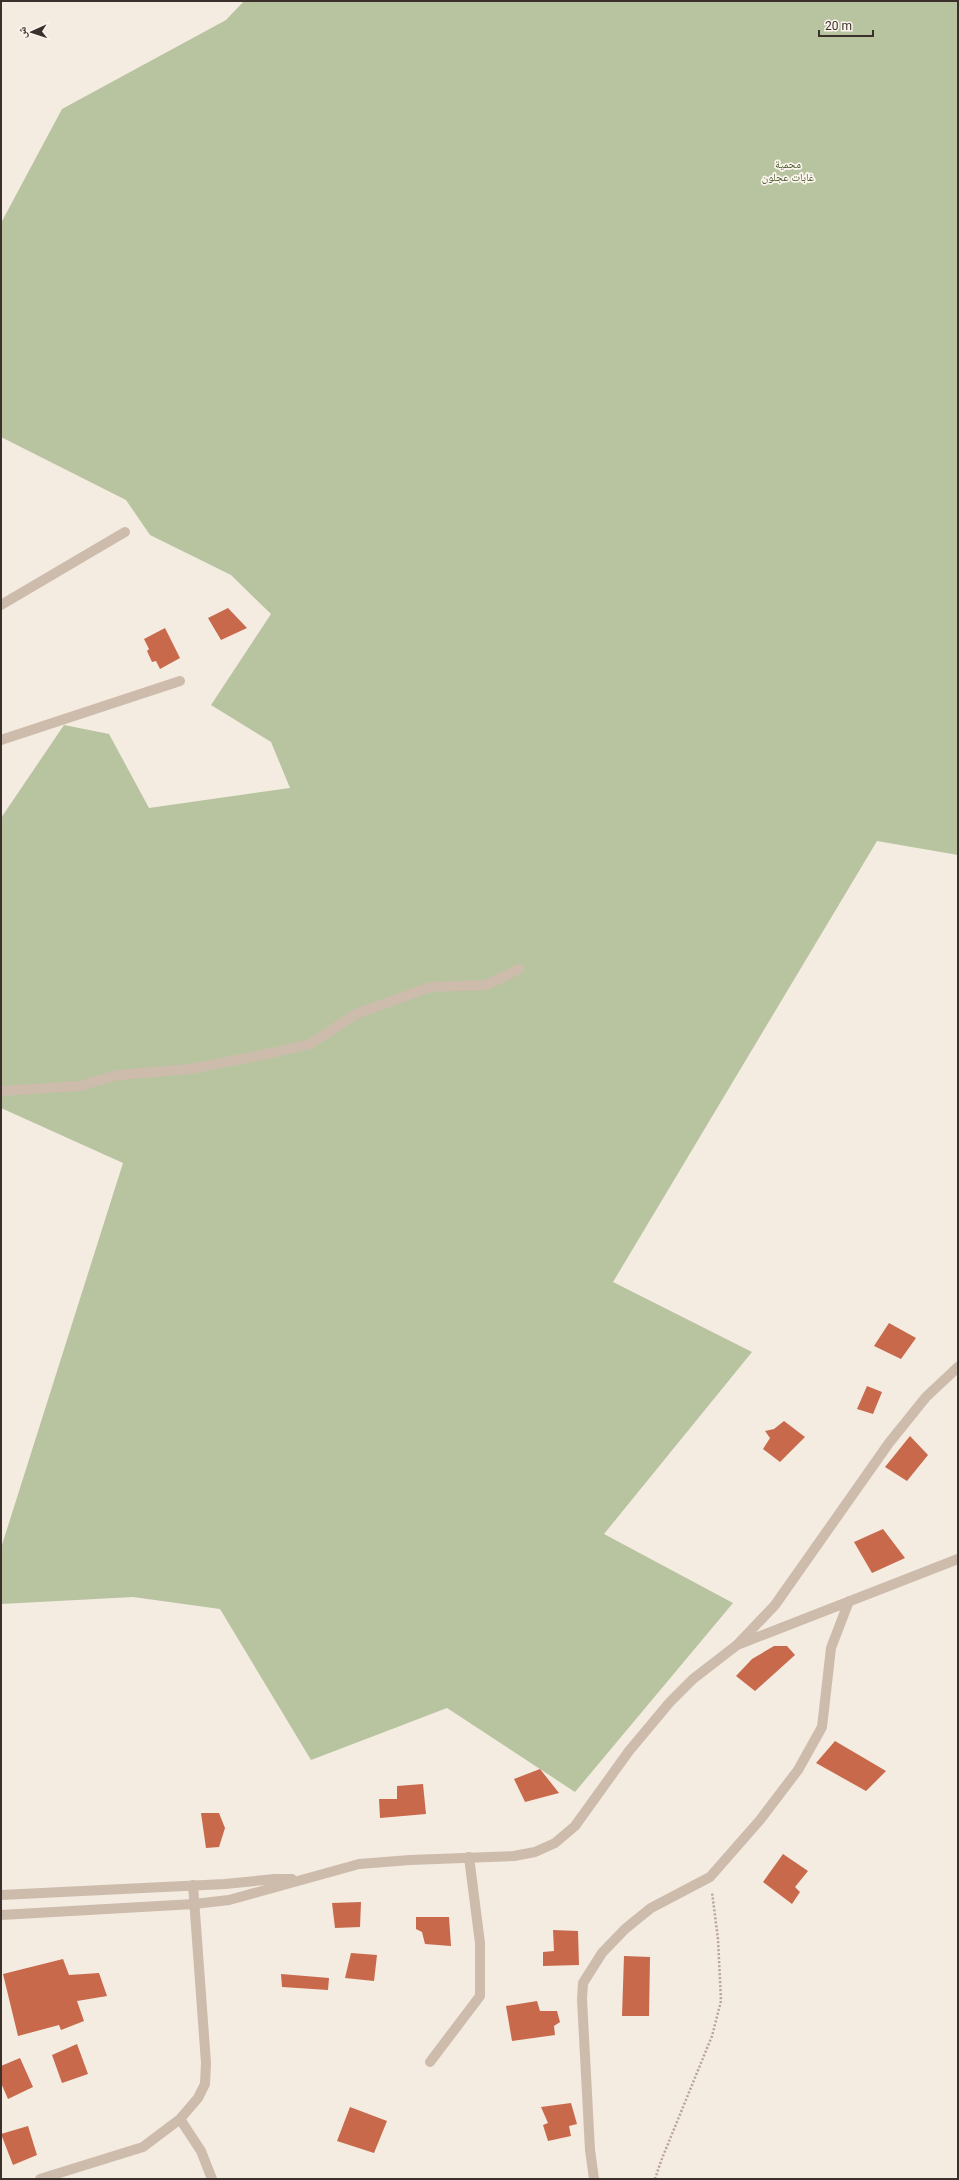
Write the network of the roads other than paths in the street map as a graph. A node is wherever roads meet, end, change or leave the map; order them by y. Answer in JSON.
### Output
{"nodes":[{"id":1,"x":125,"y":532,"type":"dead end"},
{"id":2,"x":1,"y":605,"type":"edge"},
{"id":3,"x":180,"y":681,"type":"dead end"},
{"id":4,"x":1,"y":740,"type":"edge"},
{"id":5,"x":519,"y":969,"type":"dead end"},
{"id":6,"x":1,"y":1091,"type":"edge"},
{"id":7,"x":958,"y":1367,"type":"edge"},
{"id":8,"x":958,"y":1560,"type":"edge"},
{"id":9,"x":849,"y":1601,"type":"junction"},
{"id":10,"x":737,"y":1645,"type":"junction"},
{"id":11,"x":469,"y":1857,"type":"junction"},
{"id":12,"x":298,"y":1880,"type":"junction"},
{"id":13,"x":193,"y":1885,"type":"junction"},
{"id":14,"x":1,"y":1895,"type":"edge"},
{"id":15,"x":194,"y":1904,"type":"junction"},
{"id":16,"x":1,"y":1915,"type":"edge"},
{"id":17,"x":430,"y":2062,"type":"dead end"},
{"id":18,"x":180,"y":2119,"type":"junction"},
{"id":19,"x":40,"y":2179,"type":"edge"},
{"id":20,"x":212,"y":2179,"type":"edge"},
{"id":21,"x":594,"y":2179,"type":"edge"}],
"edges":[{"from":1,"to":2,"type":"street"},
{"from":3,"to":4,"type":"street"},
{"from":5,"to":6,"type":"street"},
{"from":7,"to":10,"type":"street"},
{"from":8,"to":9,"type":"street"},
{"from":9,"to":10,"type":"street"},
{"from":9,"to":21,"type":"street"},
{"from":10,"to":11,"type":"street"},
{"from":11,"to":12,"type":"street"},
{"from":11,"to":17,"type":"street"},
{"from":12,"to":13,"type":"street"},
{"from":12,"to":15,"type":"street"},
{"from":13,"to":14,"type":"street"},
{"from":13,"to":15,"type":"street"},
{"from":15,"to":16,"type":"street"},
{"from":15,"to":18,"type":"street"},
{"from":18,"to":19,"type":"street"},
{"from":18,"to":20,"type":"street"}]}
